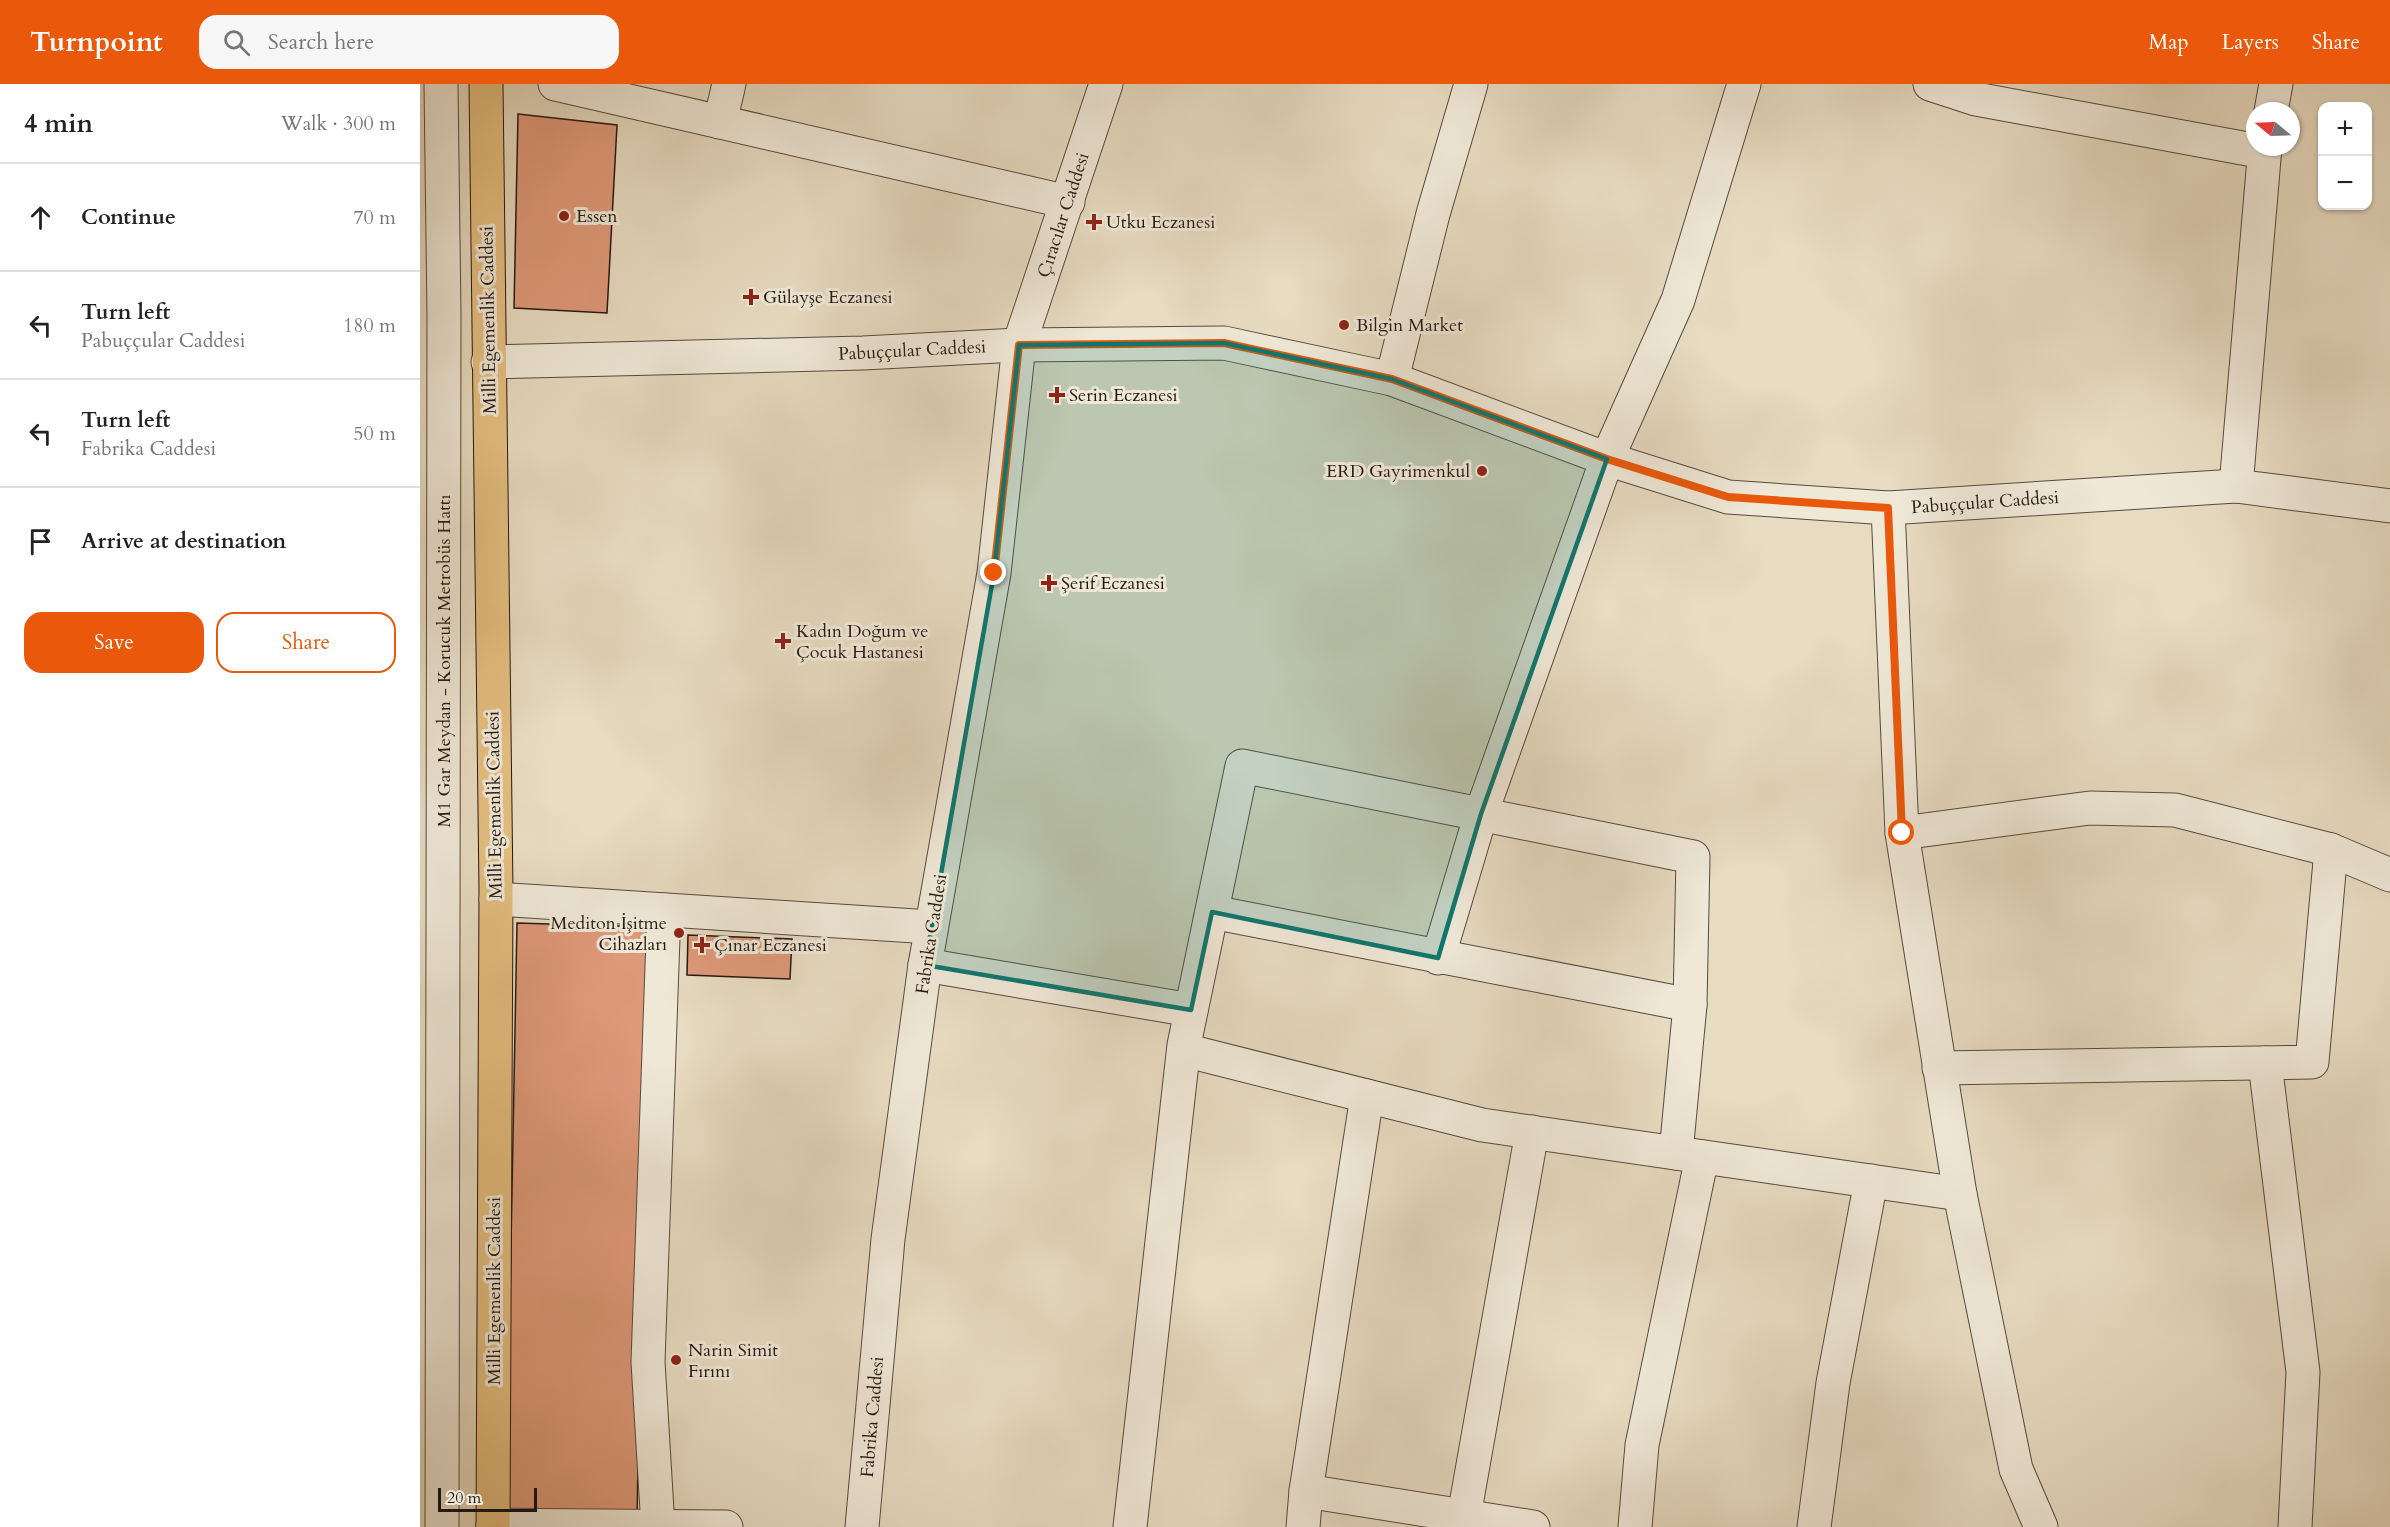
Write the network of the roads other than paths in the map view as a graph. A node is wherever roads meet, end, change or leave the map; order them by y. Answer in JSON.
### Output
{"nodes":[{"id":1,"x":441,"y":84,"type":"edge"},
{"id":2,"x":486,"y":84,"type":"edge"},
{"id":3,"x":555,"y":84,"type":"edge"},
{"id":4,"x":729,"y":84,"type":"edge"},
{"id":5,"x":1106,"y":84,"type":"edge"},
{"id":6,"x":1471,"y":84,"type":"edge"},
{"id":7,"x":1744,"y":84,"type":"edge"},
{"id":8,"x":1930,"y":84,"type":"edge"},
{"id":9,"x":2276,"y":84,"type":"edge"},
{"id":10,"x":2273,"y":102,"type":"edge"},
{"id":11,"x":720,"y":122,"type":"junction"},
{"id":12,"x":2246,"y":146,"type":"edge"},
{"id":13,"x":2264,"y":156,"type":"edge"},
{"id":14,"x":1068,"y":202,"type":"junction"},
{"id":15,"x":1019,"y":345,"type":"junction"},
{"id":16,"x":488,"y":362,"type":"junction"},
{"id":17,"x":1392,"y":379,"type":"junction"},
{"id":18,"x":1607,"y":459,"type":"junction"},
{"id":19,"x":2236,"y":486,"type":"junction"},
{"id":20,"x":2390,"y":506,"type":"edge"},
{"id":21,"x":1888,"y":508,"type":"junction"},
{"id":22,"x":1481,"y":814,"type":"junction"},
{"id":23,"x":1902,"y":833,"type":"junction"},
{"id":24,"x":2331,"y":850,"type":"junction"},
{"id":25,"x":2390,"y":875,"type":"edge"},
{"id":26,"x":496,"y":899,"type":"junction"},
{"id":27,"x":664,"y":910,"type":"junction"},
{"id":28,"x":1212,"y":912,"type":"junction"},
{"id":29,"x":931,"y":927,"type":"junction"},
{"id":30,"x":1438,"y":957,"type":"junction"},
{"id":31,"x":925,"y":965,"type":"junction"},
{"id":32,"x":1690,"y":1005,"type":"junction"},
{"id":33,"x":1191,"y":1010,"type":"junction"},
{"id":34,"x":1184,"y":1050,"type":"junction"},
{"id":35,"x":2265,"y":1063,"type":"junction"},
{"id":36,"x":1939,"y":1068,"type":"junction"},
{"id":37,"x":1367,"y":1096,"type":"junction"},
{"id":38,"x":1532,"y":1132,"type":"junction"},
{"id":39,"x":1689,"y":1155,"type":"junction"},
{"id":40,"x":1871,"y":1181,"type":"junction"},
{"id":41,"x":1960,"y":1194,"type":"junction"},
{"id":42,"x":1306,"y":1491,"type":"junction"},
{"id":43,"x":1464,"y":1516,"type":"junction"},
{"id":44,"x":493,"y":1526,"type":"edge"},
{"id":45,"x":442,"y":1527,"type":"edge"},
{"id":46,"x":658,"y":1527,"type":"edge"},
{"id":47,"x":726,"y":1527,"type":"edge"},
{"id":48,"x":862,"y":1527,"type":"edge"},
{"id":49,"x":1130,"y":1527,"type":"edge"},
{"id":50,"x":1303,"y":1527,"type":"edge"},
{"id":51,"x":1532,"y":1527,"type":"edge"},
{"id":52,"x":1635,"y":1527,"type":"edge"},
{"id":53,"x":1814,"y":1527,"type":"edge"},
{"id":54,"x":2041,"y":1527,"type":"edge"},
{"id":55,"x":2295,"y":1527,"type":"edge"}],
"edges":[{"from":1,"to":45,"type":"street","name":"M1 Gar Meydan - Korucuk Metrobüs Hattı"},
{"from":2,"to":16,"type":"main road","name":"Milli Egemenlik Caddesi"},
{"from":3,"to":11,"type":"street"},
{"from":4,"to":11,"type":"street"},
{"from":5,"to":14,"type":"street","name":"Çıracılar Caddesi"},
{"from":6,"to":17,"type":"street"},
{"from":7,"to":18,"type":"street"},
{"from":8,"to":12,"type":"street"},
{"from":9,"to":10,"type":"street"},
{"from":11,"to":14,"type":"street"},
{"from":13,"to":19,"type":"street"},
{"from":14,"to":15,"type":"street","name":"Çıracılar Caddesi"},
{"from":15,"to":16,"type":"street","name":"Pabuççular Caddesi"},
{"from":15,"to":17,"type":"street","name":"Pabuççular Caddesi"},
{"from":15,"to":29,"type":"street","name":"Fabrika Caddesi"},
{"from":16,"to":26,"type":"main road","name":"Milli Egemenlik Caddesi"},
{"from":17,"to":18,"type":"street","name":"Pabuççular Caddesi"},
{"from":18,"to":21,"type":"street","name":"Pabuççular Caddesi"},
{"from":18,"to":22,"type":"street"},
{"from":19,"to":20,"type":"street","name":"Pabuççular Caddesi"},
{"from":19,"to":21,"type":"street","name":"Pabuççular Caddesi"},
{"from":21,"to":23,"type":"street"},
{"from":22,"to":28,"type":"street"},
{"from":22,"to":30,"type":"street"},
{"from":22,"to":32,"type":"street"},
{"from":23,"to":24,"type":"street"},
{"from":23,"to":36,"type":"street"},
{"from":24,"to":25,"type":"street"},
{"from":24,"to":35,"type":"street"},
{"from":26,"to":27,"type":"street"},
{"from":26,"to":44,"type":"main road","name":"Milli Egemenlik Caddesi"},
{"from":27,"to":29,"type":"street"},
{"from":27,"to":46,"type":"street"},
{"from":28,"to":30,"type":"street"},
{"from":28,"to":33,"type":"street"},
{"from":29,"to":31,"type":"street","name":"Fabrika Caddesi"},
{"from":30,"to":32,"type":"street"},
{"from":31,"to":33,"type":"street"},
{"from":31,"to":48,"type":"street","name":"Fabrika Caddesi"},
{"from":32,"to":39,"type":"street"},
{"from":33,"to":34,"type":"street"},
{"from":34,"to":37,"type":"street"},
{"from":34,"to":49,"type":"street"},
{"from":35,"to":36,"type":"street"},
{"from":35,"to":55,"type":"street"},
{"from":36,"to":41,"type":"street"},
{"from":37,"to":38,"type":"street"},
{"from":37,"to":42,"type":"street"},
{"from":38,"to":39,"type":"street"},
{"from":38,"to":43,"type":"street"},
{"from":39,"to":40,"type":"street"},
{"from":39,"to":52,"type":"street"},
{"from":40,"to":41,"type":"street"},
{"from":40,"to":53,"type":"street"},
{"from":41,"to":54,"type":"street"},
{"from":42,"to":43,"type":"street"},
{"from":42,"to":50,"type":"street"},
{"from":43,"to":51,"type":"street"},
{"from":44,"to":46,"type":"street"},
{"from":46,"to":47,"type":"street"}]}
